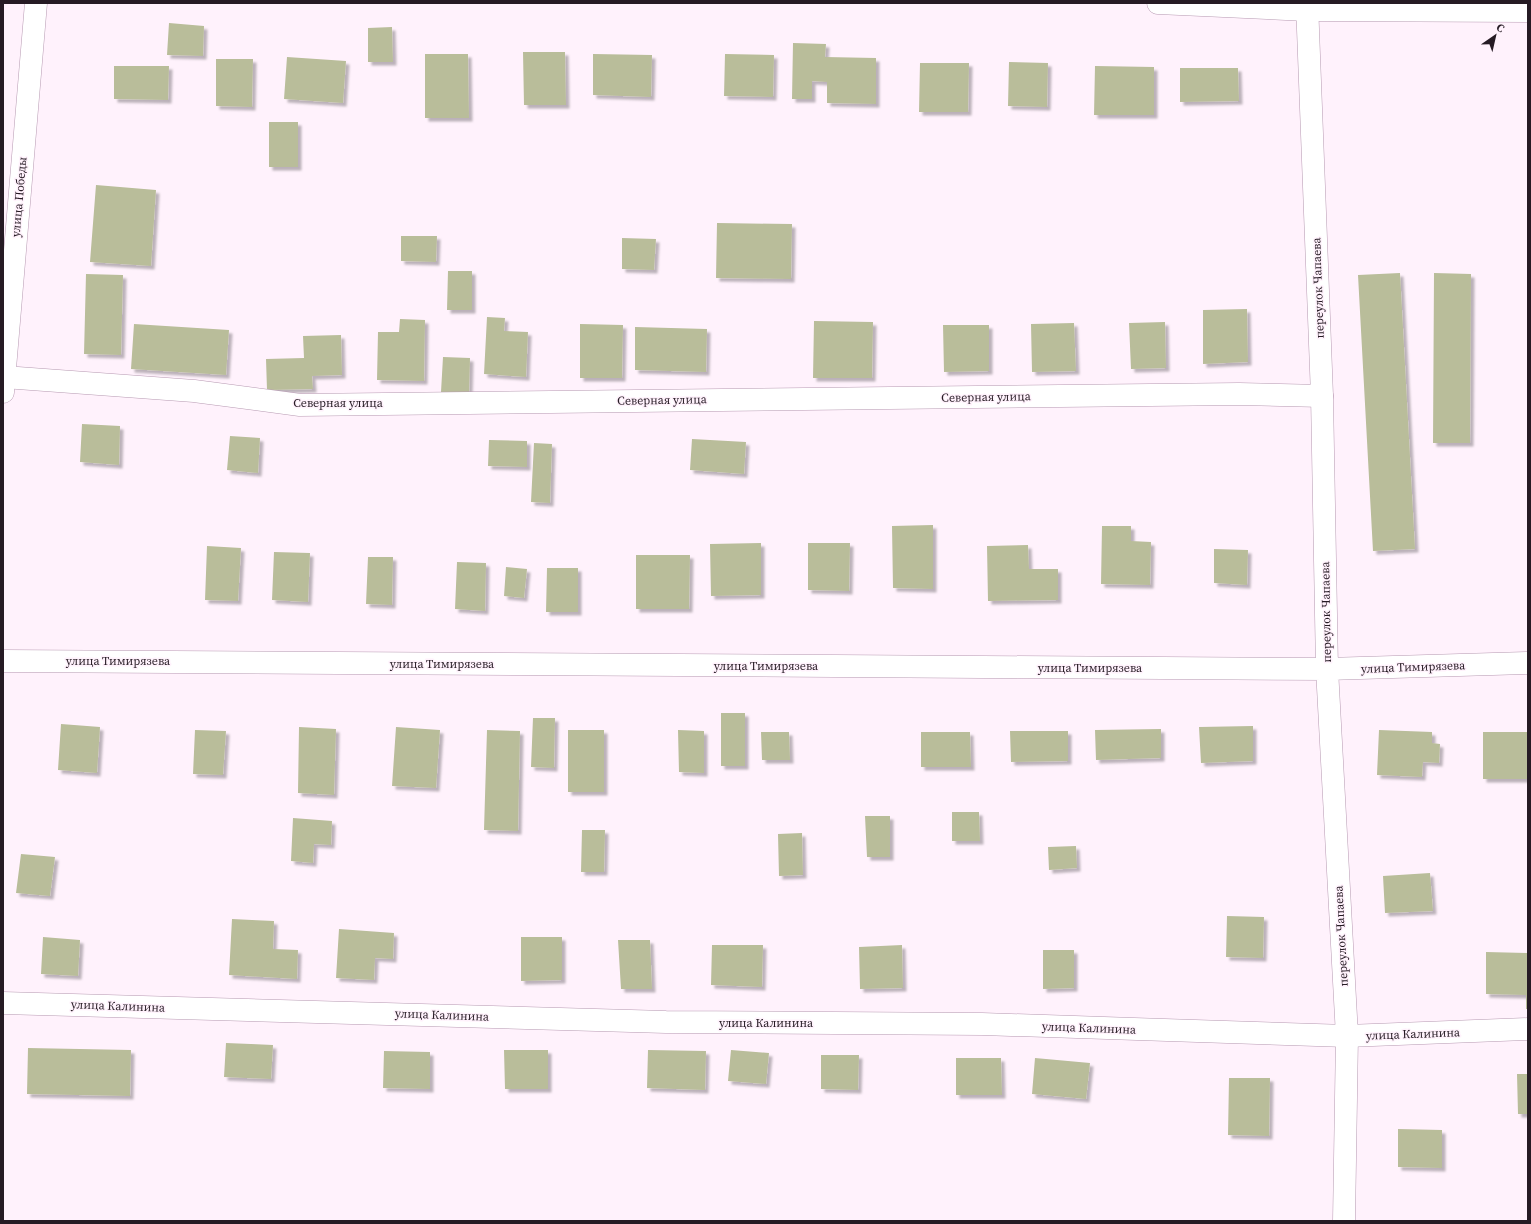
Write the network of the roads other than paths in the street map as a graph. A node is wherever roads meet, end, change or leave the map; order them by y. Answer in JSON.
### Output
{"nodes":[{"id":1,"x":36,"y":3,"type":"edge"},
{"id":2,"x":1158,"y":3,"type":"edge"},
{"id":3,"x":1307,"y":6,"type":"edge"},
{"id":4,"x":1528,"y":11,"type":"edge"},
{"id":5,"x":3,"y":384,"type":"edge"},
{"id":6,"x":1322,"y":396,"type":"junction"},
{"id":7,"x":3,"y":661,"type":"edge"},
{"id":8,"x":1528,"y":663,"type":"edge"},
{"id":9,"x":1327,"y":669,"type":"junction"},
{"id":10,"x":3,"y":1003,"type":"edge"},
{"id":11,"x":1528,"y":1029,"type":"edge"},
{"id":12,"x":1347,"y":1036,"type":"junction"},
{"id":13,"x":1344,"y":1221,"type":"edge"}],
"edges":[{"from":1,"to":5,"type":"street","name":"улица Победы"},
{"from":2,"to":3,"type":"street"},
{"from":3,"to":4,"type":"street"},
{"from":3,"to":6,"type":"street","name":"переулок Чапаева"},
{"from":5,"to":6,"type":"street","name":"Северная улица"},
{"from":6,"to":9,"type":"street","name":"переулок Чапаева"},
{"from":7,"to":9,"type":"street","name":"улица Тимирязева"},
{"from":8,"to":9,"type":"street","name":"улица Тимирязева"},
{"from":9,"to":12,"type":"street","name":"переулок Чапаева"},
{"from":10,"to":12,"type":"street","name":"улица Калинина"},
{"from":11,"to":12,"type":"street","name":"улица Калинина"},
{"from":12,"to":13,"type":"street","name":"переулок Чапаева"}]}
